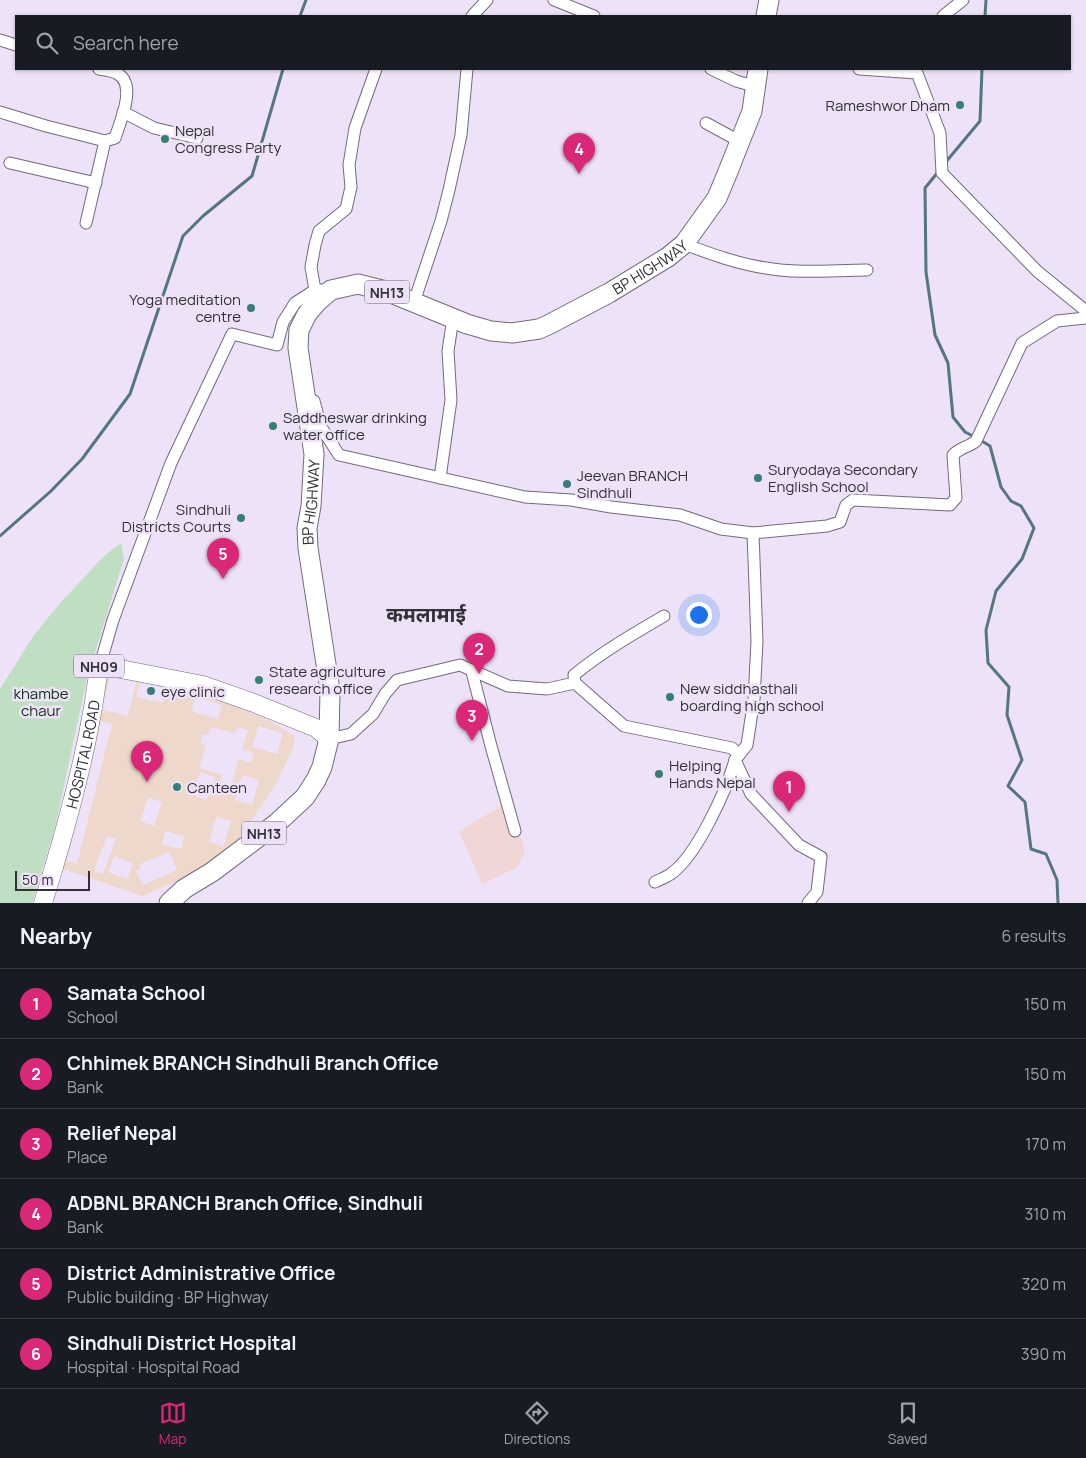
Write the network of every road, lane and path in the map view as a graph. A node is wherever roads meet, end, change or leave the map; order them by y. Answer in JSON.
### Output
{"nodes":[{"id":1,"x":487,"y":0,"type":"edge"},
{"id":2,"x":554,"y":0,"type":"edge"},
{"id":3,"x":769,"y":0,"type":"edge"},
{"id":4,"x":964,"y":0,"type":"edge"},
{"id":5,"x":473,"y":15,"type":"edge"},
{"id":6,"x":592,"y":15,"type":"edge"},
{"id":7,"x":766,"y":15,"type":"edge"},
{"id":8,"x":944,"y":15,"type":"edge"},
{"id":9,"x":0,"y":40,"type":"edge"},
{"id":10,"x":15,"y":45,"type":"edge"},
{"id":11,"x":103,"y":70,"type":"edge"},
{"id":12,"x":376,"y":70,"type":"edge"},
{"id":13,"x":467,"y":70,"type":"edge"},
{"id":14,"x":713,"y":70,"type":"edge"},
{"id":15,"x":888,"y":70,"type":"edge"},
{"id":16,"x":917,"y":71,"type":"edge"},
{"id":17,"x":758,"y":78,"type":"edge"},
{"id":18,"x":0,"y":112,"type":"edge"},
{"id":19,"x":123,"y":112,"type":"junction"},
{"id":20,"x":706,"y":123,"type":"dead end"},
{"id":21,"x":198,"y":138,"type":"dead end"},
{"id":22,"x":106,"y":141,"type":"junction"},
{"id":23,"x":740,"y":141,"type":"junction"},
{"id":24,"x":10,"y":163,"type":"dead end"},
{"id":25,"x":96,"y":183,"type":"junction"},
{"id":26,"x":86,"y":223,"type":"dead end"},
{"id":27,"x":684,"y":244,"type":"junction"},
{"id":28,"x":868,"y":270,"type":"dead end"},
{"id":29,"x":323,"y":290,"type":"junction"},
{"id":30,"x":414,"y":302,"type":"junction"},
{"id":31,"x":1086,"y":311,"type":"edge"},
{"id":32,"x":453,"y":318,"type":"junction"},
{"id":33,"x":1086,"y":318,"type":"edge"},
{"id":34,"x":305,"y":391,"type":"junction"},
{"id":35,"x":440,"y":478,"type":"junction"},
{"id":36,"x":753,"y":533,"type":"junction"},
{"id":37,"x":664,"y":616,"type":"dead end"},
{"id":38,"x":100,"y":665,"type":"junction"},
{"id":39,"x":472,"y":672,"type":"junction"},
{"id":40,"x":575,"y":683,"type":"junction"},
{"id":41,"x":329,"y":739,"type":"junction"},
{"id":42,"x":737,"y":757,"type":"junction"},
{"id":43,"x":515,"y":831,"type":"dead end"},
{"id":44,"x":655,"y":882,"type":"dead end"},
{"id":45,"x":43,"y":903,"type":"edge"},
{"id":46,"x":170,"y":903,"type":"edge"},
{"id":47,"x":808,"y":903,"type":"edge"}],
"edges":[{"from":1,"to":5,"type":"street"},
{"from":2,"to":6,"type":"street"},
{"from":3,"to":7,"type":"highway"},
{"from":4,"to":8,"type":"street"},
{"from":9,"to":10,"type":"street"},
{"from":11,"to":19,"type":"street"},
{"from":12,"to":29,"type":"street"},
{"from":13,"to":30,"type":"street"},
{"from":14,"to":17,"type":"street"},
{"from":15,"to":16,"type":"street"},
{"from":16,"to":31,"type":"street"},
{"from":17,"to":23,"type":"highway","name":"BP HIGHWAY","number":"NH13"},
{"from":18,"to":22,"type":"street"},
{"from":19,"to":21,"type":"street"},
{"from":19,"to":22,"type":"street"},
{"from":20,"to":23,"type":"street"},
{"from":22,"to":25,"type":"street"},
{"from":23,"to":27,"type":"highway","name":"BP HIGHWAY","number":"NH13"},
{"from":24,"to":25,"type":"street"},
{"from":25,"to":26,"type":"street"},
{"from":27,"to":28,"type":"street"},
{"from":27,"to":32,"type":"highway","name":"BP HIGHWAY","number":"NH13"},
{"from":29,"to":30,"type":"highway","name":"BP HIGHWAY","number":"NH13"},
{"from":29,"to":34,"type":"highway","name":"BP HIGHWAY","number":"NH13"},
{"from":29,"to":38,"type":"street"},
{"from":30,"to":32,"type":"highway","name":"BP HIGHWAY","number":"NH13"},
{"from":32,"to":35,"type":"street"},
{"from":33,"to":36,"type":"street"},
{"from":34,"to":35,"type":"street"},
{"from":34,"to":41,"type":"highway","name":"BP HIGHWAY","number":"NH13"},
{"from":35,"to":36,"type":"street"},
{"from":36,"to":42,"type":"street"},
{"from":37,"to":40,"type":"street"},
{"from":38,"to":41,"type":"main road","number":"NH09"},
{"from":38,"to":45,"type":"main road","name":"HOSPITAL ROAD","number":"NH09"},
{"from":39,"to":40,"type":"street"},
{"from":39,"to":41,"type":"street"},
{"from":39,"to":43,"type":"street"},
{"from":40,"to":42,"type":"street"},
{"from":41,"to":46,"type":"highway","name":"BP HIGHWAY","number":"NH13"},
{"from":42,"to":44,"type":"street"},
{"from":42,"to":47,"type":"street"}]}
